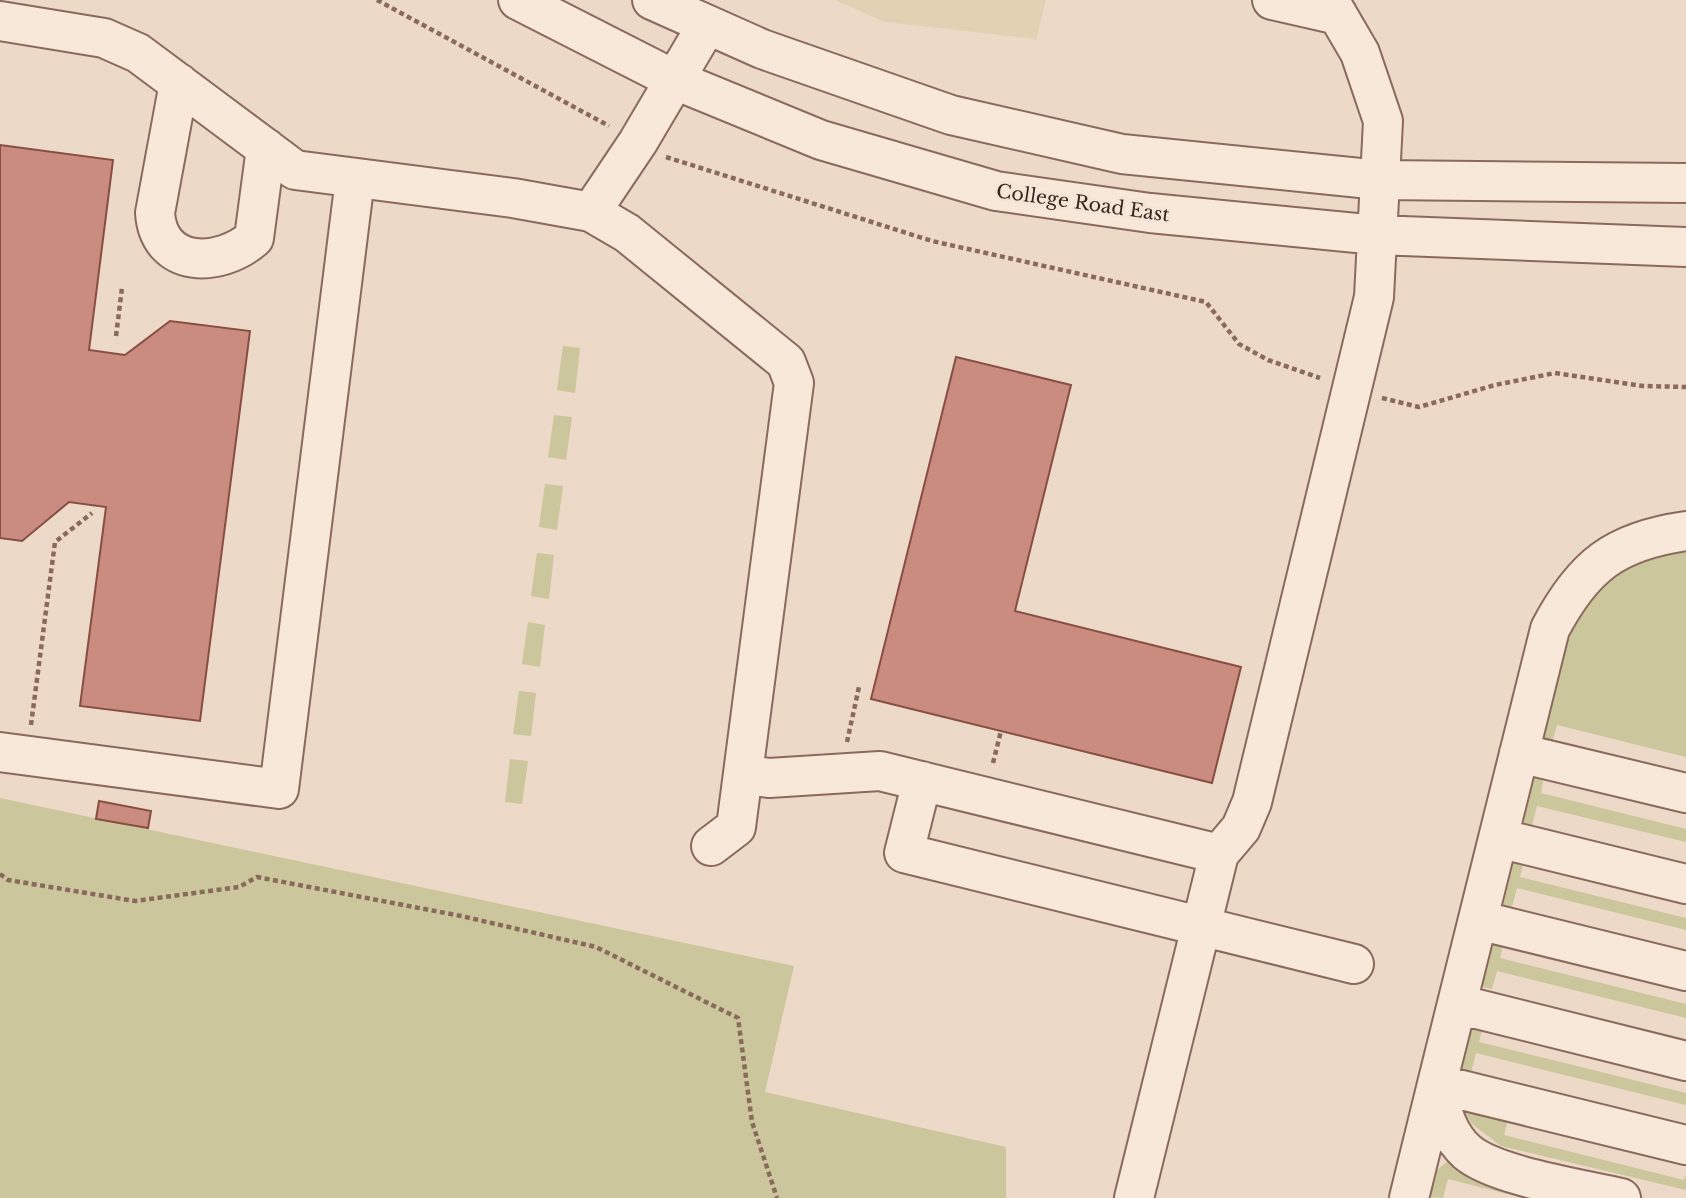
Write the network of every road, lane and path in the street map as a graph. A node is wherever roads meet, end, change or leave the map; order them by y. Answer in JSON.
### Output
{"nodes":[{"id":1,"x":377,"y":0,"type":"edge"},
{"id":2,"x":518,"y":0,"type":"edge"},
{"id":3,"x":652,"y":0,"type":"edge"},
{"id":4,"x":1272,"y":0,"type":"edge"},
{"id":5,"x":1333,"y":7,"type":"edge"},
{"id":6,"x":0,"y":21,"type":"edge"},
{"id":7,"x":707,"y":25,"type":"junction"},
{"id":8,"x":675,"y":80,"type":"junction"},
{"id":9,"x":179,"y":83,"type":"junction"},
{"id":10,"x":638,"y":142,"type":"junction"},
{"id":11,"x":266,"y":148,"type":"junction"},
{"id":12,"x":355,"y":179,"type":"junction"},
{"id":13,"x":1380,"y":180,"type":"junction"},
{"id":14,"x":1686,"y":183,"type":"edge"},
{"id":15,"x":591,"y":212,"type":"junction"},
{"id":16,"x":1377,"y":235,"type":"junction"},
{"id":17,"x":1686,"y":247,"type":"edge"},
{"id":18,"x":122,"y":288,"type":"dead end"},
{"id":19,"x":116,"y":336,"type":"dead end"},
{"id":20,"x":1686,"y":387,"type":"edge"},
{"id":21,"x":1352,"y":388,"type":"junction"},
{"id":22,"x":92,"y":513,"type":"dead end"},
{"id":23,"x":1686,"y":531,"type":"edge"},
{"id":24,"x":859,"y":687,"type":"dead end"},
{"id":25,"x":1002,"y":731,"type":"dead end"},
{"id":26,"x":15,"y":742,"type":"edge"},
{"id":27,"x":844,"y":752,"type":"dead end"},
{"id":28,"x":1519,"y":753,"type":"junction"},
{"id":29,"x":993,"y":763,"type":"dead end"},
{"id":30,"x":743,"y":775,"type":"junction"},
{"id":31,"x":922,"y":781,"type":"junction"},
{"id":32,"x":1686,"y":793,"type":"edge"},
{"id":33,"x":1498,"y":838,"type":"junction"},
{"id":34,"x":711,"y":846,"type":"dead end"},
{"id":35,"x":1219,"y":854,"type":"junction"},
{"id":36,"x":0,"y":874,"type":"edge"},
{"id":37,"x":1686,"y":884,"type":"edge"},
{"id":38,"x":1478,"y":920,"type":"junction"},
{"id":39,"x":1201,"y":926,"type":"junction"},
{"id":40,"x":1354,"y":964,"type":"dead end"},
{"id":41,"x":1686,"y":971,"type":"edge"},
{"id":42,"x":1457,"y":1004,"type":"junction"},
{"id":43,"x":1686,"y":1061,"type":"edge"},
{"id":44,"x":1437,"y":1084,"type":"junction"},
{"id":45,"x":1686,"y":1144,"type":"edge"},
{"id":46,"x":777,"y":1198,"type":"edge"},
{"id":47,"x":1134,"y":1198,"type":"edge"},
{"id":48,"x":1409,"y":1198,"type":"edge"},
{"id":49,"x":1621,"y":1198,"type":"edge"}],
"edges":[{"from":1,"to":10,"type":"path"},
{"from":2,"to":8,"type":"street","name":"College Road East"},
{"from":3,"to":7,"type":"street"},
{"from":4,"to":5,"type":"street"},
{"from":5,"to":13,"type":"street"},
{"from":6,"to":9,"type":"street"},
{"from":7,"to":8,"type":"street"},
{"from":7,"to":13,"type":"street"},
{"from":8,"to":10,"type":"street"},
{"from":8,"to":16,"type":"street","name":"College Road East"},
{"from":9,"to":11,"type":"street"},
{"from":9,"to":11,"type":"street"},
{"from":10,"to":15,"type":"street"},
{"from":10,"to":21,"type":"path"},
{"from":11,"to":12,"type":"street"},
{"from":12,"to":15,"type":"street"},
{"from":12,"to":26,"type":"street"},
{"from":13,"to":14,"type":"street"},
{"from":13,"to":16,"type":"street"},
{"from":15,"to":30,"type":"street"},
{"from":16,"to":17,"type":"street","name":"College Road East"},
{"from":16,"to":21,"type":"street"},
{"from":18,"to":19,"type":"path"},
{"from":20,"to":21,"type":"path"},
{"from":21,"to":35,"type":"street"},
{"from":22,"to":26,"type":"path"},
{"from":23,"to":28,"type":"street"},
{"from":24,"to":27,"type":"path"},
{"from":25,"to":29,"type":"path"},
{"from":28,"to":32,"type":"street"},
{"from":28,"to":33,"type":"street"},
{"from":30,"to":31,"type":"street"},
{"from":30,"to":34,"type":"street"},
{"from":31,"to":35,"type":"street"},
{"from":31,"to":39,"type":"street"},
{"from":33,"to":37,"type":"street"},
{"from":33,"to":38,"type":"street"},
{"from":35,"to":39,"type":"street"},
{"from":36,"to":46,"type":"path"},
{"from":38,"to":41,"type":"street"},
{"from":38,"to":42,"type":"street"},
{"from":39,"to":40,"type":"street"},
{"from":39,"to":47,"type":"street"},
{"from":42,"to":43,"type":"street"},
{"from":42,"to":44,"type":"street"},
{"from":44,"to":45,"type":"street"},
{"from":44,"to":48,"type":"street"},
{"from":44,"to":49,"type":"street"}]}
